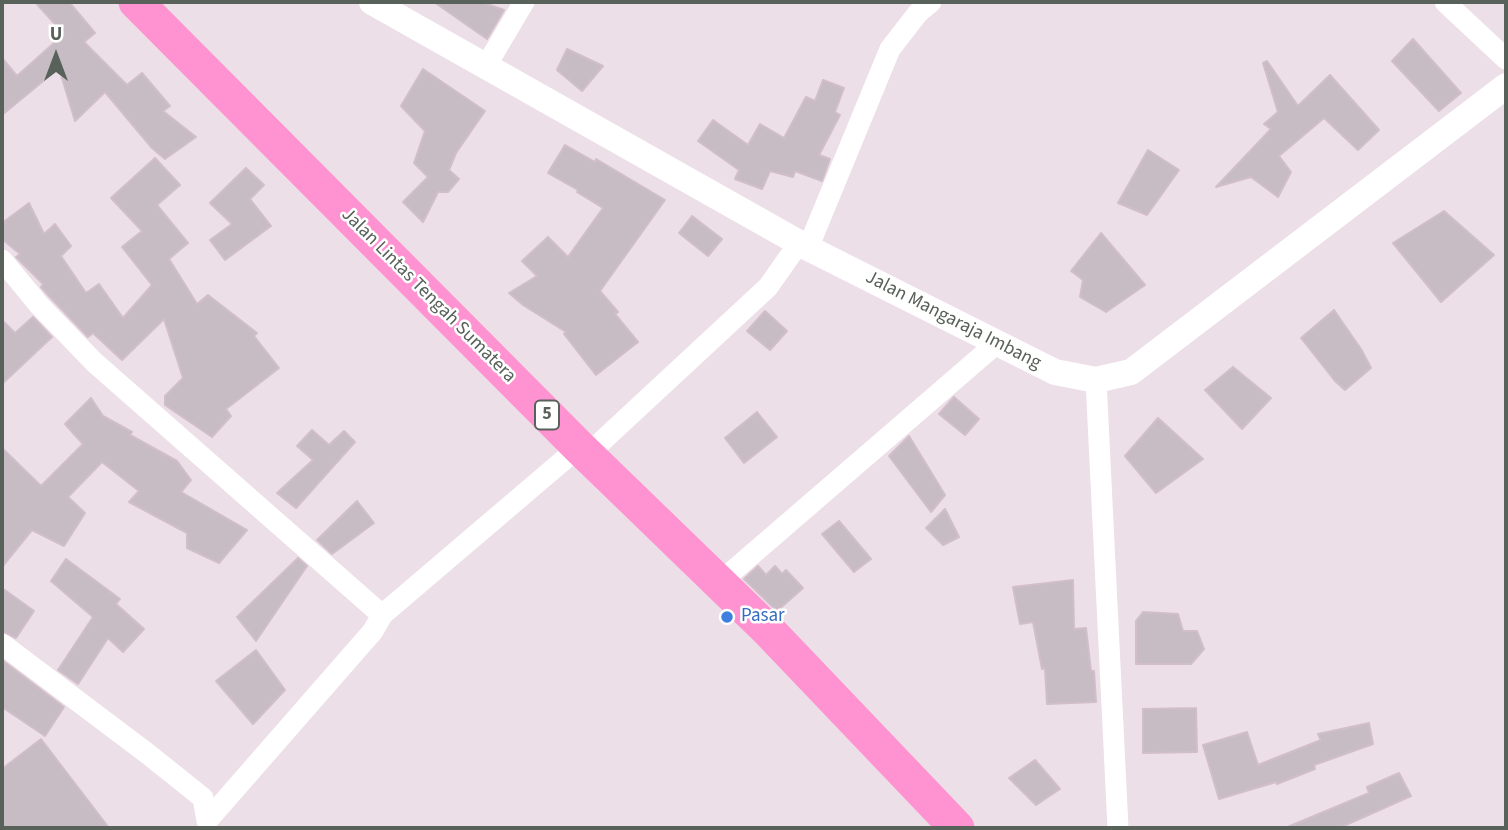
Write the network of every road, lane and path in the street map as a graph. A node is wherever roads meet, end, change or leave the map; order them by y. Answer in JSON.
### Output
{"nodes":[{"id":1,"x":136,"y":2,"type":"edge"},
{"id":2,"x":372,"y":2,"type":"edge"},
{"id":3,"x":524,"y":2,"type":"edge"},
{"id":4,"x":931,"y":2,"type":"edge"},
{"id":5,"x":1446,"y":2,"type":"edge"},
{"id":6,"x":1506,"y":59,"type":"edge"},
{"id":7,"x":486,"y":66,"type":"junction"},
{"id":8,"x":1506,"y":86,"type":"edge"},
{"id":9,"x":804,"y":246,"type":"junction"},
{"id":10,"x":2,"y":260,"type":"edge"},
{"id":11,"x":996,"y":343,"type":"junction"},
{"id":12,"x":1096,"y":380,"type":"junction"},
{"id":13,"x":583,"y":451,"type":"junction"},
{"id":14,"x":720,"y":582,"type":"junction"},
{"id":15,"x":382,"y":614,"type":"junction"},
{"id":16,"x":2,"y":644,"type":"edge"},
{"id":17,"x":210,"y":825,"type":"edge"},
{"id":18,"x":957,"y":828,"type":"edge"},
{"id":19,"x":1118,"y":828,"type":"edge"}],
"edges":[{"from":1,"to":13,"type":"highway","name":"Jalan Lintas Tengah Sumatera","number":"5"},
{"from":2,"to":7,"type":"street","name":"Jalan Mangaraja Imbang"},
{"from":3,"to":7,"type":"street"},
{"from":4,"to":9,"type":"street"},
{"from":5,"to":6,"type":"street"},
{"from":7,"to":9,"type":"street","name":"Jalan Mangaraja Imbang"},
{"from":8,"to":12,"type":"street","name":"Jalan Mangaraja Imbang"},
{"from":9,"to":11,"type":"street","name":"Jalan Mangaraja Imbang"},
{"from":9,"to":13,"type":"street"},
{"from":10,"to":15,"type":"street"},
{"from":11,"to":12,"type":"street","name":"Jalan Mangaraja Imbang"},
{"from":11,"to":14,"type":"street"},
{"from":12,"to":19,"type":"street"},
{"from":13,"to":14,"type":"highway","name":"Jalan Lintas Tengah Sumatera","number":"5"},
{"from":13,"to":15,"type":"street"},
{"from":14,"to":18,"type":"highway","name":"Jalan Lintas Tengah Sumatera","number":"5"},
{"from":15,"to":17,"type":"street"},
{"from":16,"to":17,"type":"street"}]}
